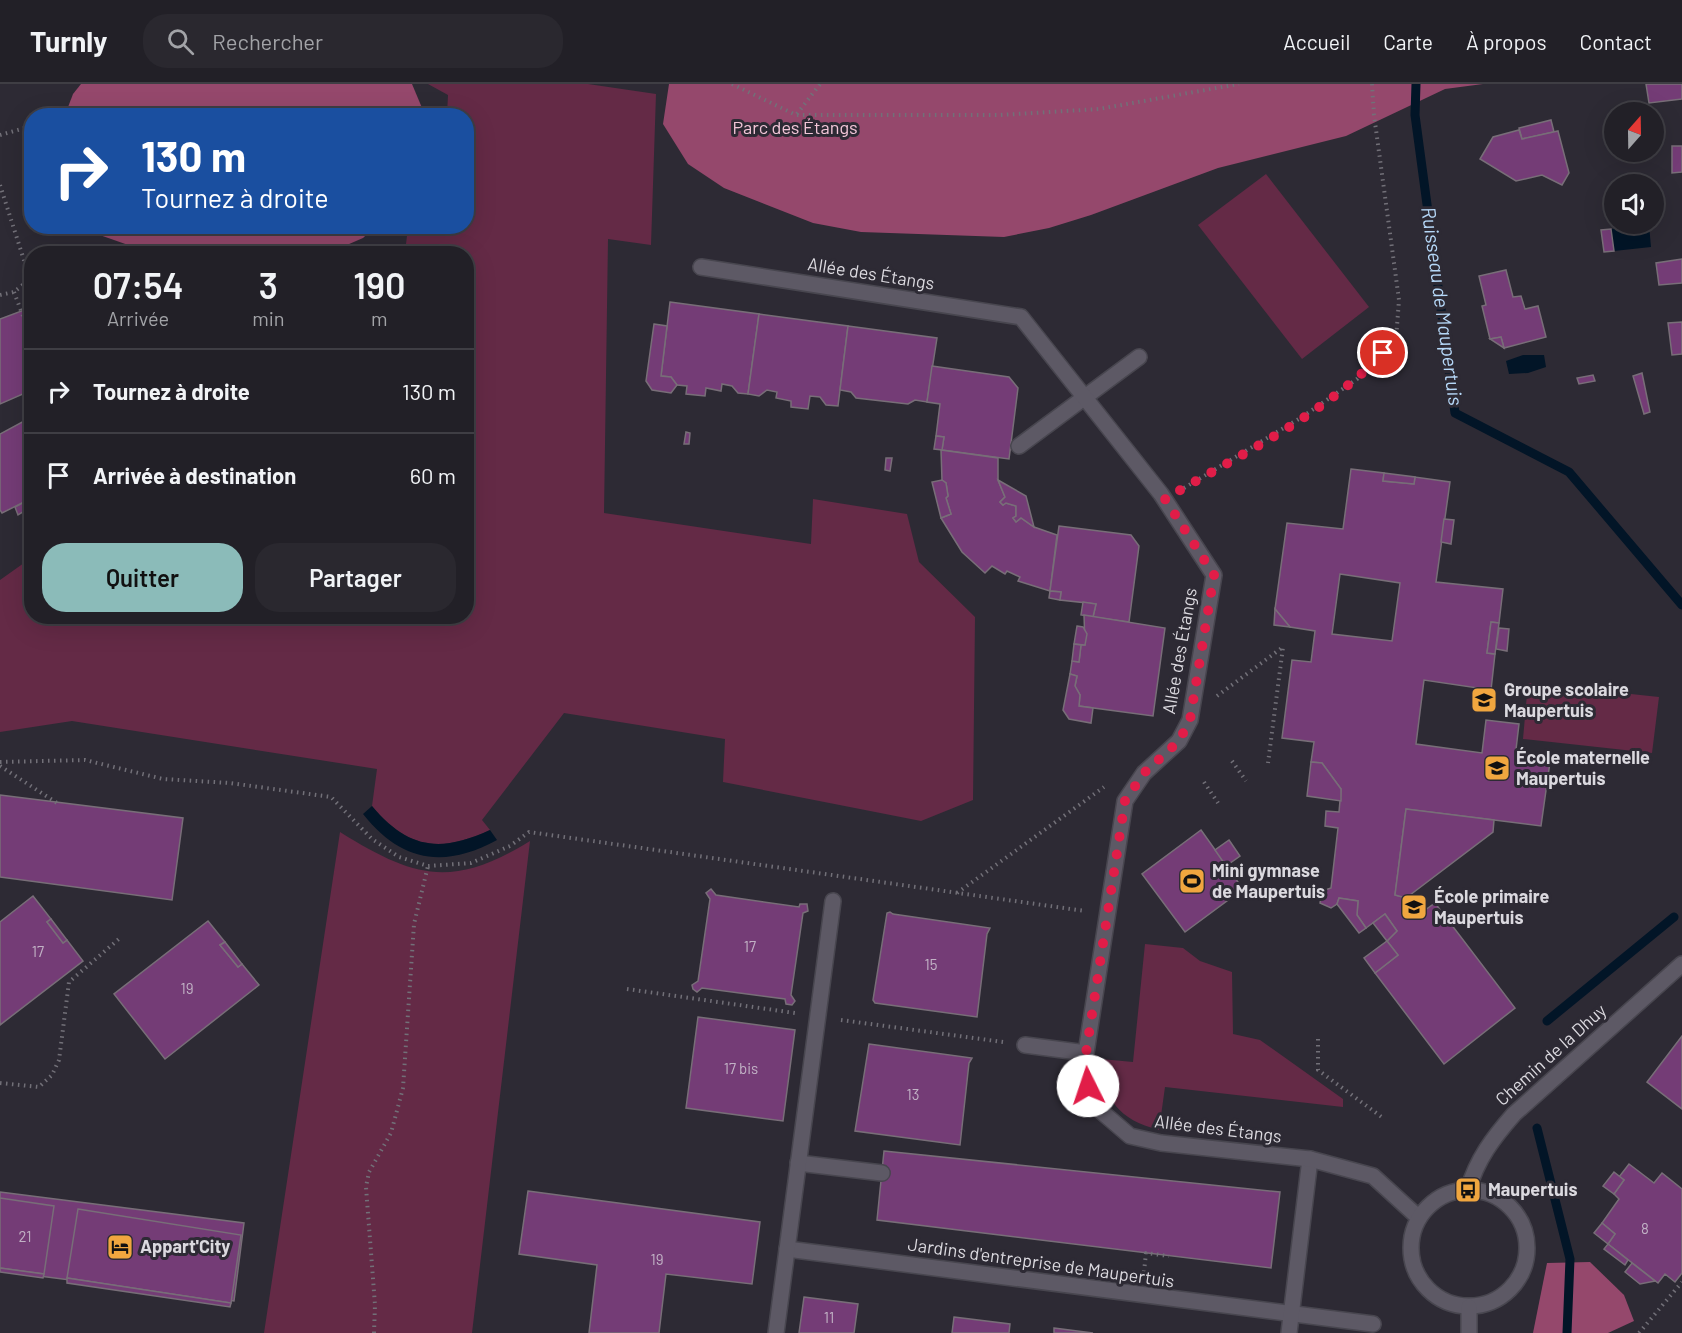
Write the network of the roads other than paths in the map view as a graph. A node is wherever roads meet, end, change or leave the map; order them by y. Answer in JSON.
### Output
{"nodes":[{"id":1,"x":701,"y":267,"type":"dead end"},
{"id":2,"x":1139,"y":357,"type":"dead end"},
{"id":3,"x":1085,"y":399,"type":"junction"},
{"id":4,"x":1019,"y":446,"type":"dead end"},
{"id":5,"x":833,"y":901,"type":"dead end"},
{"id":6,"x":1682,"y":964,"type":"edge"},
{"id":7,"x":1025,"y":1045,"type":"road end"},
{"id":8,"x":1086,"y":1053,"type":"junction"},
{"id":9,"x":1310,"y":1159,"type":"junction"},
{"id":10,"x":798,"y":1163,"type":"junction"},
{"id":11,"x":882,"y":1173,"type":"dead end"},
{"id":12,"x":1468,"y":1190,"type":"junction"},
{"id":13,"x":1419,"y":1218,"type":"junction"},
{"id":14,"x":787,"y":1249,"type":"junction"},
{"id":15,"x":1469,"y":1307,"type":"junction"},
{"id":16,"x":1291,"y":1316,"type":"junction"},
{"id":17,"x":1373,"y":1324,"type":"dead end"},
{"id":18,"x":776,"y":1333,"type":"edge"},
{"id":19,"x":1288,"y":1333,"type":"edge"},
{"id":20,"x":1469,"y":1333,"type":"edge"}],
"edges":[{"from":1,"to":3,"type":"street","name":"Allée des Étangs"},
{"from":2,"to":3,"type":"street"},
{"from":3,"to":4,"type":"street"},
{"from":3,"to":8,"type":"street","name":"Allée des Étangs"},
{"from":5,"to":10,"type":"street"},
{"from":6,"to":12,"type":"street","name":"Chemin de la Dhuy"},
{"from":7,"to":8,"type":"street"},
{"from":8,"to":9,"type":"street","name":"Allée des Étangs"},
{"from":9,"to":13,"type":"street","name":"Allée des Étangs"},
{"from":9,"to":16,"type":"street"},
{"from":10,"to":11,"type":"street"},
{"from":10,"to":14,"type":"street"},
{"from":12,"to":13,"type":"street"},
{"from":12,"to":15,"type":"street"},
{"from":13,"to":15,"type":"street"},
{"from":14,"to":16,"type":"street","name":"Jardins d'entreprise de Maupertuis"},
{"from":14,"to":18,"type":"street"},
{"from":15,"to":20,"type":"street"},
{"from":16,"to":17,"type":"street","name":"Jardins d'entreprise de Maupertuis"},
{"from":16,"to":19,"type":"street"}]}
